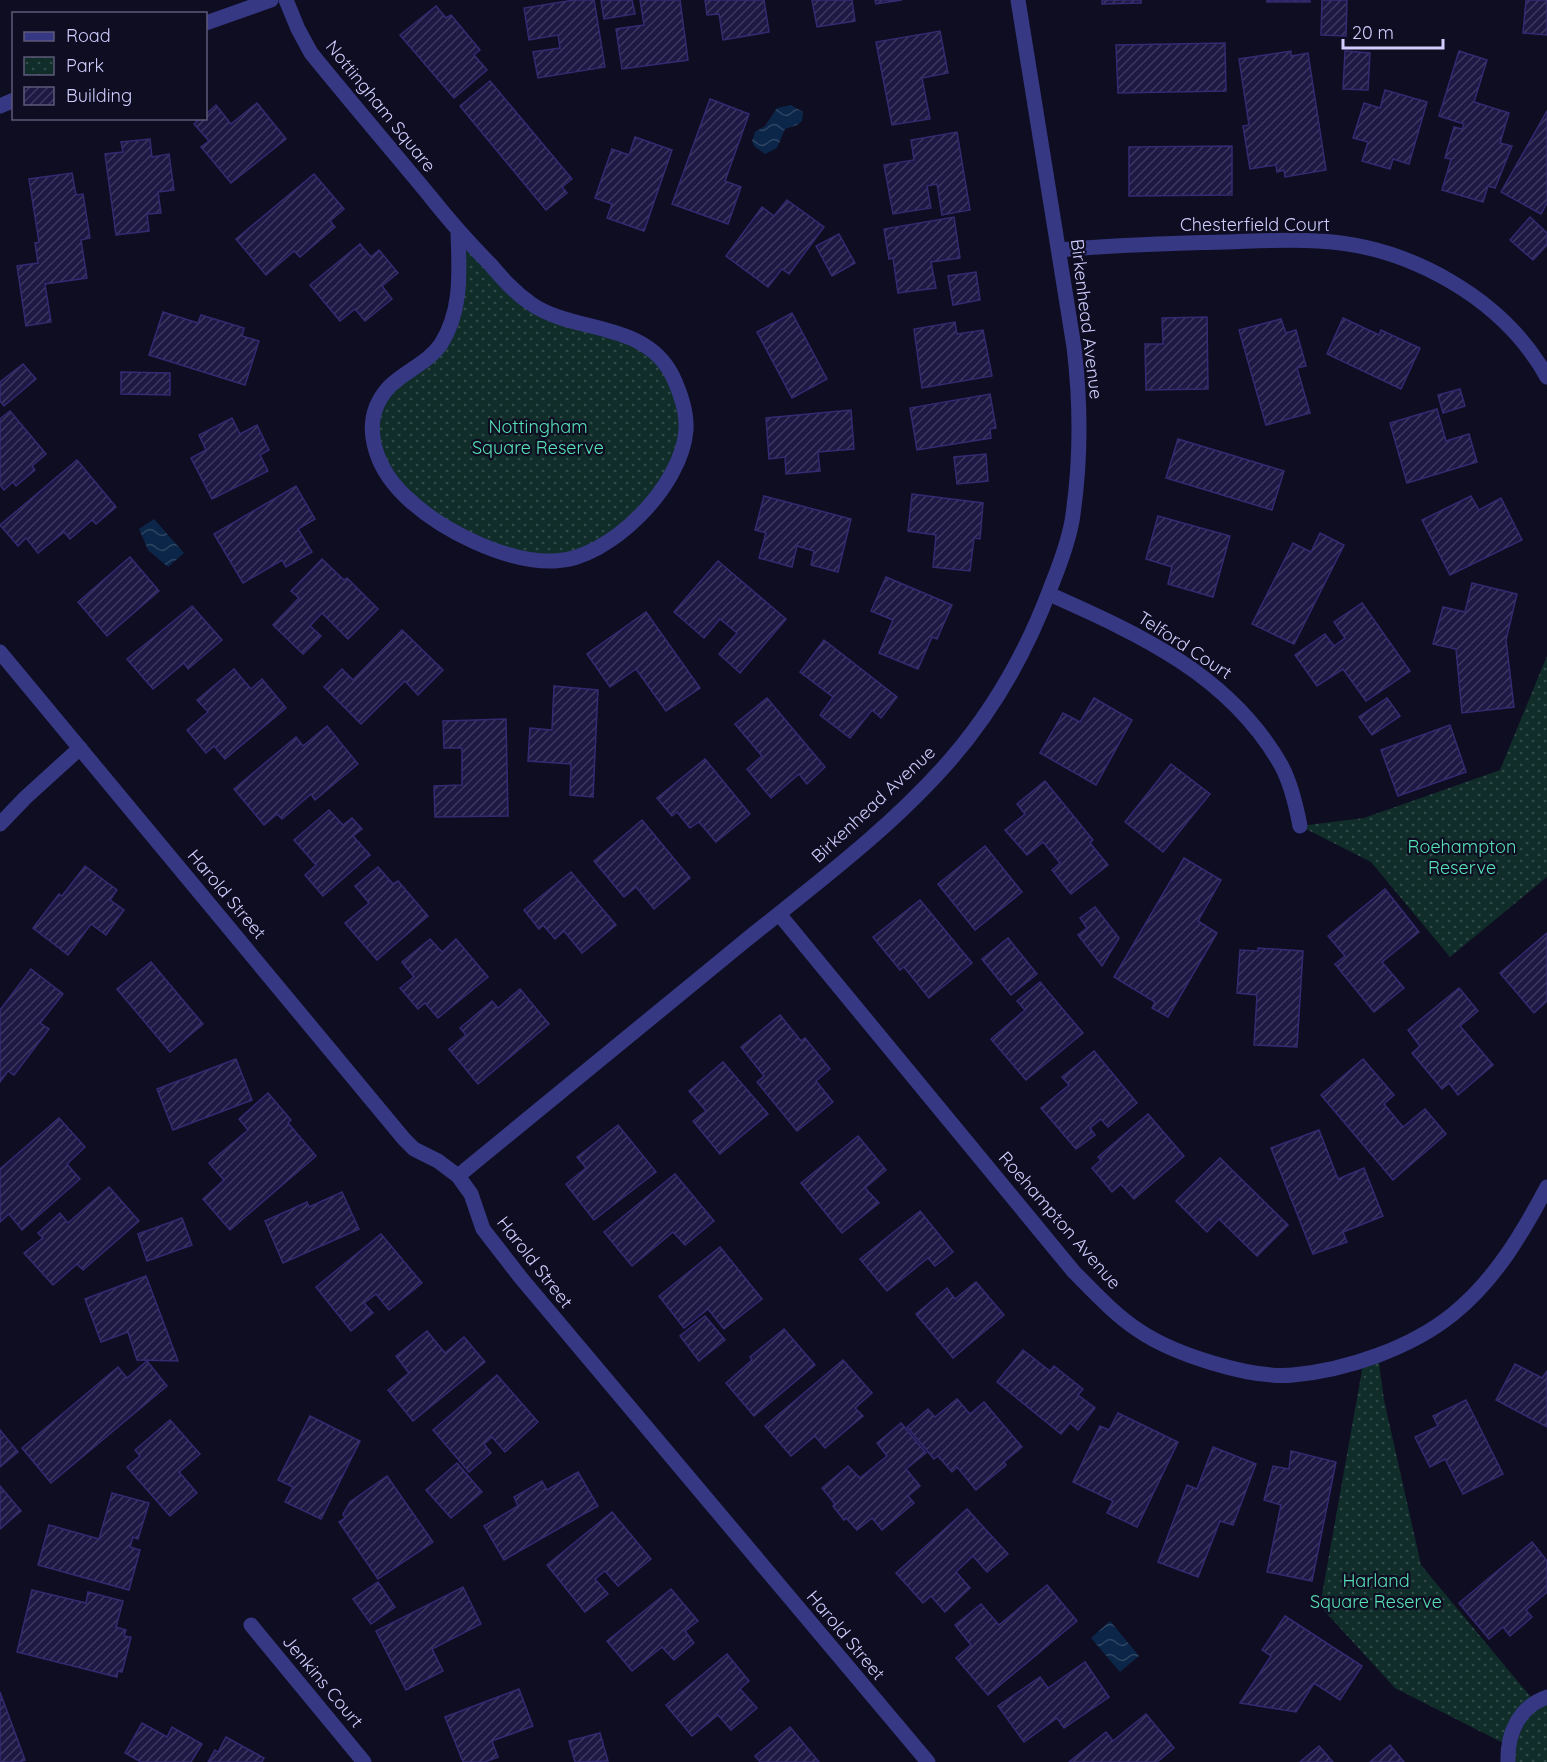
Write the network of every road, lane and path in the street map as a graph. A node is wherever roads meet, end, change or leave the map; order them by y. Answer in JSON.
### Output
{"nodes":[{"id":1,"x":271,"y":0,"type":"edge"},
{"id":2,"x":286,"y":0,"type":"edge"},
{"id":3,"x":1018,"y":0,"type":"edge"},
{"id":4,"x":207,"y":23,"type":"edge"},
{"id":5,"x":458,"y":231,"type":"junction"},
{"id":6,"x":1059,"y":250,"type":"junction"},
{"id":7,"x":1547,"y":377,"type":"edge"},
{"id":8,"x":1049,"y":594,"type":"junction"},
{"id":9,"x":0,"y":652,"type":"edge"},
{"id":10,"x":80,"y":748,"type":"junction"},
{"id":11,"x":0,"y":824,"type":"edge"},
{"id":12,"x":1300,"y":826,"type":"dead end"},
{"id":13,"x":779,"y":914,"type":"junction"},
{"id":14,"x":458,"y":1176,"type":"junction"},
{"id":15,"x":1547,"y":1187,"type":"edge"},
{"id":16,"x":251,"y":1625,"type":"dead end"},
{"id":17,"x":1547,"y":1697,"type":"edge"},
{"id":18,"x":364,"y":1762,"type":"edge"},
{"id":19,"x":928,"y":1762,"type":"edge"},
{"id":20,"x":1508,"y":1762,"type":"edge"}],
"edges":[{"from":1,"to":4,"type":"street"},
{"from":2,"to":5,"type":"street","name":"Nottingham Square"},
{"from":3,"to":6,"type":"street","name":"Birkenhead Avenue"},
{"from":5,"to":5,"type":"street","name":"Nottingham Square"},
{"from":6,"to":7,"type":"street","name":"Chesterfield Court"},
{"from":6,"to":8,"type":"street","name":"Birkenhead Avenue"},
{"from":8,"to":12,"type":"street","name":"Telford Court"},
{"from":8,"to":13,"type":"street","name":"Birkenhead Avenue"},
{"from":9,"to":10,"type":"street","name":"Harold Street"},
{"from":10,"to":11,"type":"street"},
{"from":10,"to":14,"type":"street","name":"Harold Street"},
{"from":13,"to":14,"type":"street","name":"Birkenhead Avenue"},
{"from":13,"to":15,"type":"street","name":"Roehampton Avenue"},
{"from":14,"to":19,"type":"street","name":"Harold Street"},
{"from":16,"to":18,"type":"street","name":"Jenkins Court"},
{"from":17,"to":20,"type":"street"}]}
